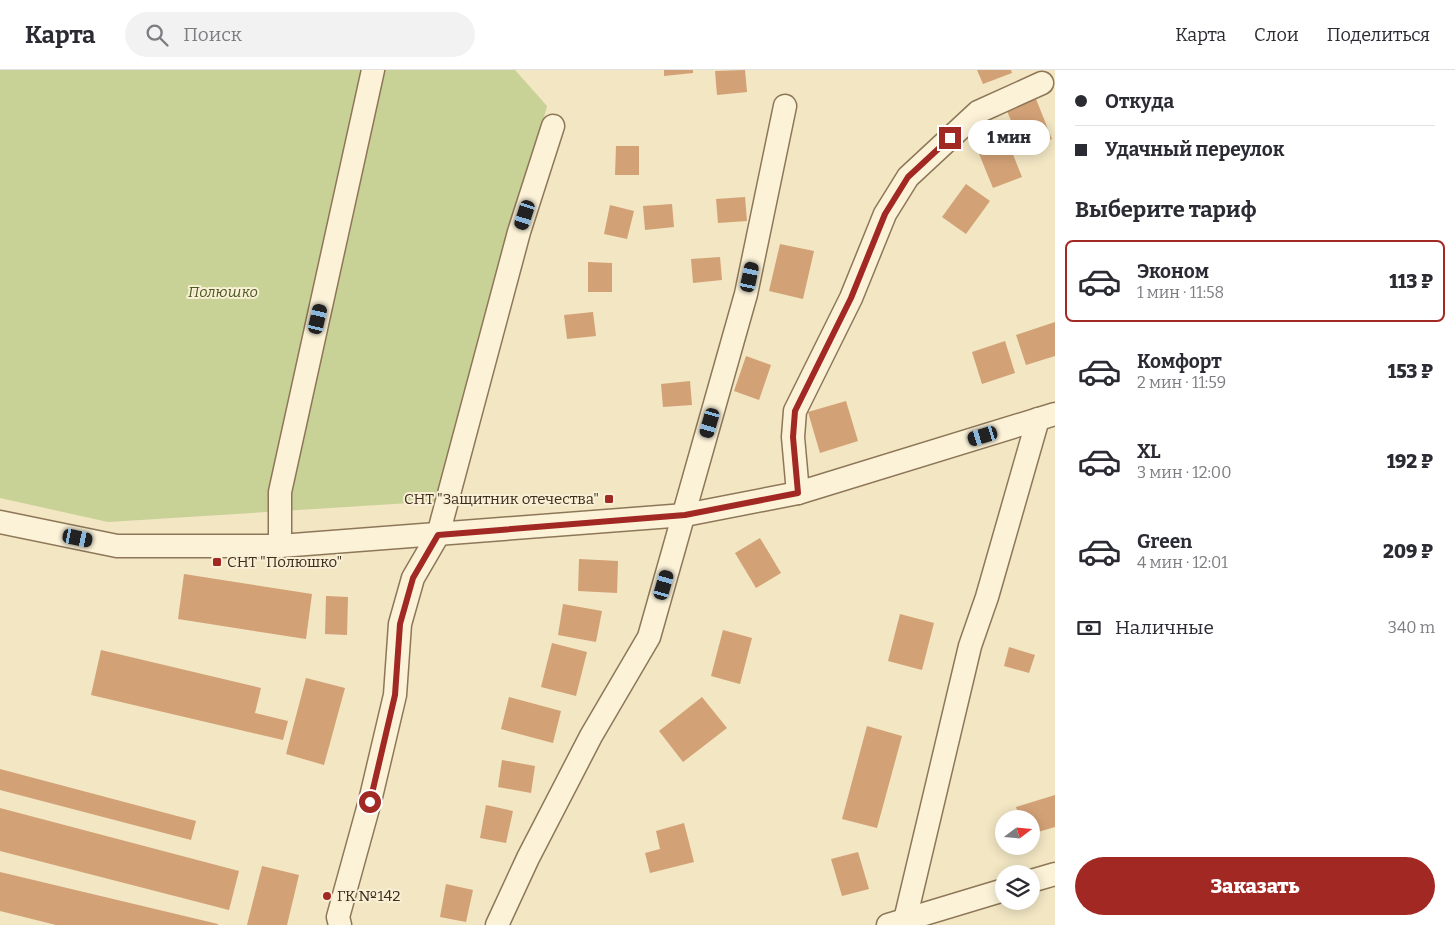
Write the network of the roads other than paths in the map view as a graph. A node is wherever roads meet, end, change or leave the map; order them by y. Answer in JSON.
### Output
{"nodes":[{"id":1,"x":373,"y":70,"type":"edge"},
{"id":2,"x":1042,"y":83,"type":"dead end"},
{"id":3,"x":785,"y":106,"type":"dead end"},
{"id":4,"x":553,"y":126,"type":"dead end"},
{"id":5,"x":1046,"y":416,"type":"edge"},
{"id":6,"x":798,"y":493,"type":"junction"},
{"id":7,"x":685,"y":515,"type":"junction"},
{"id":8,"x":0,"y":522,"type":"edge"},
{"id":9,"x":438,"y":535,"type":"junction"},
{"id":10,"x":280,"y":546,"type":"junction"},
{"id":11,"x":1055,"y":874,"type":"edge"},
{"id":12,"x":1040,"y":878,"type":"edge"},
{"id":13,"x":995,"y":893,"type":"edge"},
{"id":14,"x":896,"y":922,"type":"edge"},
{"id":15,"x":340,"y":925,"type":"edge"},
{"id":16,"x":497,"y":925,"type":"edge"}],
"edges":[{"from":1,"to":10,"type":"street"},
{"from":2,"to":6,"type":"street"},
{"from":3,"to":7,"type":"street"},
{"from":4,"to":9,"type":"street"},
{"from":5,"to":6,"type":"street"},
{"from":5,"to":14,"type":"street"},
{"from":6,"to":7,"type":"street"},
{"from":7,"to":9,"type":"street"},
{"from":7,"to":16,"type":"street"},
{"from":8,"to":10,"type":"street"},
{"from":9,"to":10,"type":"street"},
{"from":9,"to":15,"type":"street"},
{"from":11,"to":12,"type":"street"},
{"from":13,"to":14,"type":"street"}]}
